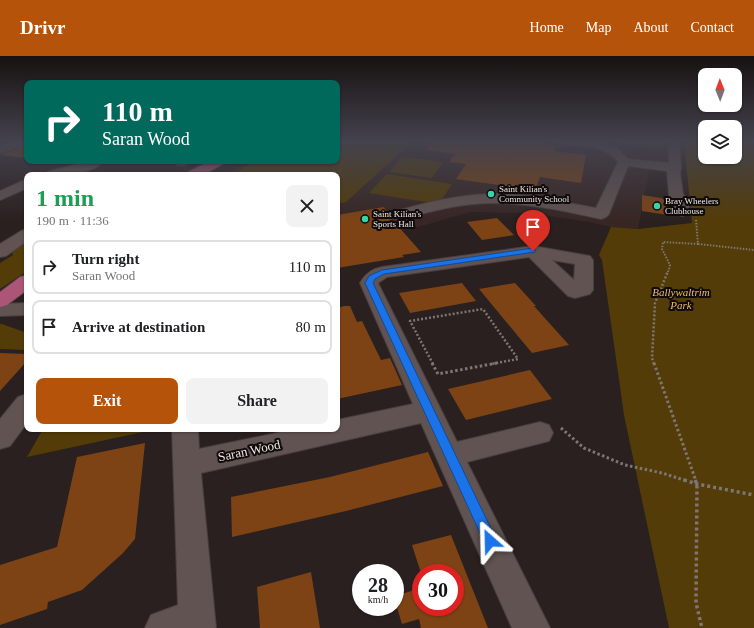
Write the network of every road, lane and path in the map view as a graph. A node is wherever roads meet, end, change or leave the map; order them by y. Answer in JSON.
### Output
{"nodes":[{"id":1,"x":80,"y":168,"type":"edge"},
{"id":2,"x":621,"y":168,"type":"edge"},
{"id":3,"x":676,"y":168,"type":"edge"},
{"id":4,"x":63,"y":172,"type":"edge"},
{"id":5,"x":24,"y":185,"type":"edge"},
{"id":6,"x":0,"y":197,"type":"edge"},
{"id":7,"x":24,"y":197,"type":"edge"},
{"id":8,"x":682,"y":211,"type":"joint"},
{"id":9,"x":398,"y":216,"type":"dead end"},
{"id":10,"x":24,"y":236,"type":"edge"},
{"id":11,"x":698,"y":244,"type":"junction"},
{"id":12,"x":754,"y":250,"type":"edge"},
{"id":13,"x":533,"y":251,"type":"dead end"},
{"id":14,"x":0,"y":252,"type":"edge"},
{"id":15,"x":24,"y":283,"type":"edge"},
{"id":16,"x":0,"y":301,"type":"edge"},
{"id":17,"x":24,"y":309,"type":"edge"},
{"id":18,"x":0,"y":310,"type":"edge"},
{"id":19,"x":410,"y":321,"type":"joint"},
{"id":20,"x":24,"y":408,"type":"edge"},
{"id":21,"x":429,"y":410,"type":"junction"},
{"id":22,"x":340,"y":430,"type":"edge"},
{"id":23,"x":550,"y":430,"type":"joint"},
{"id":24,"x":186,"y":432,"type":"edge"},
{"id":25,"x":330,"y":432,"type":"edge"},
{"id":26,"x":0,"y":438,"type":"edge"},
{"id":27,"x":450,"y":455,"type":"junction"},
{"id":28,"x":186,"y":464,"type":"junction"},
{"id":29,"x":697,"y":484,"type":"junction"},
{"id":30,"x":754,"y":495,"type":"edge"},
{"id":31,"x":197,"y":622,"type":"edge"},
{"id":32,"x":164,"y":628,"type":"edge"},
{"id":33,"x":531,"y":628,"type":"edge"},
{"id":34,"x":702,"y":628,"type":"edge"}],
"edges":[{"from":1,"to":4,"type":"street"},
{"from":2,"to":9,"type":"street"},
{"from":3,"to":8,"type":"street"},
{"from":5,"to":6,"type":"street"},
{"from":6,"to":7,"type":"street"},
{"from":8,"to":11,"type":"path"},
{"from":10,"to":14,"type":"street"},
{"from":11,"to":12,"type":"path"},
{"from":11,"to":29,"type":"path"},
{"from":13,"to":21,"type":"street"},
{"from":15,"to":16,"type":"main road"},
{"from":17,"to":18,"type":"street"},
{"from":19,"to":19,"type":"path"},
{"from":20,"to":26,"type":"street"},
{"from":21,"to":22,"type":"street","name":"Saran Wood"},
{"from":21,"to":27,"type":"street"},
{"from":23,"to":27,"type":"street"},
{"from":23,"to":29,"type":"path"},
{"from":24,"to":28,"type":"street"},
{"from":25,"to":28,"type":"street","name":"Saran Wood"},
{"from":27,"to":33,"type":"street"},
{"from":28,"to":31,"type":"street"},
{"from":29,"to":30,"type":"path"},
{"from":29,"to":34,"type":"path"},
{"from":31,"to":32,"type":"street"}]}
